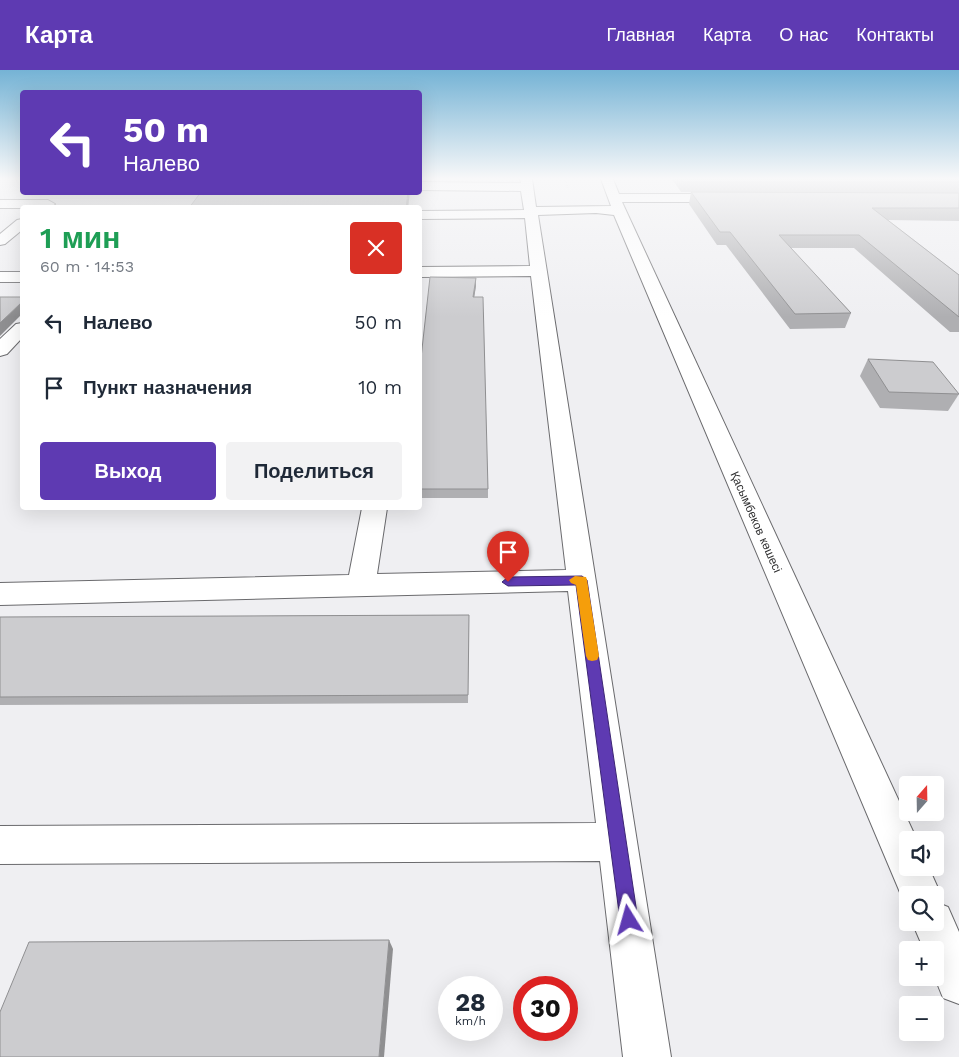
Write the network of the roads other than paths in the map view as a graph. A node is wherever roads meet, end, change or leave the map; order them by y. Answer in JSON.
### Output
{"nodes":[{"id":1,"x":19,"y":225,"type":"edge"},
{"id":2,"x":532,"y":225,"type":"edge"},
{"id":3,"x":626,"y":225,"type":"edge"},
{"id":4,"x":0,"y":240,"type":"edge"},
{"id":5,"x":538,"y":271,"type":"junction"},
{"id":6,"x":422,"y":272,"type":"edge"},
{"id":7,"x":0,"y":277,"type":"edge"},
{"id":8,"x":20,"y":277,"type":"edge"},
{"id":9,"x":20,"y":330,"type":"edge"},
{"id":10,"x":0,"y":350,"type":"edge"},
{"id":11,"x":374,"y":510,"type":"edge"},
{"id":12,"x":582,"y":580,"type":"junction"},
{"id":13,"x":361,"y":586,"type":"junction"},
{"id":14,"x":0,"y":594,"type":"edge"},
{"id":15,"x":618,"y":842,"type":"junction"},
{"id":16,"x":0,"y":845,"type":"edge"},
{"id":17,"x":899,"y":846,"type":"edge"},
{"id":18,"x":937,"y":931,"type":"edge"},
{"id":19,"x":959,"y":982,"type":"edge"},
{"id":20,"x":647,"y":1057,"type":"edge"}],
"edges":[{"from":1,"to":4,"type":"street"},
{"from":2,"to":5,"type":"street"},
{"from":3,"to":17,"type":"street","name":"Қасымбеков көшесі"},
{"from":5,"to":6,"type":"street"},
{"from":5,"to":12,"type":"street"},
{"from":7,"to":8,"type":"street"},
{"from":9,"to":10,"type":"street"},
{"from":11,"to":13,"type":"street"},
{"from":12,"to":13,"type":"street"},
{"from":12,"to":15,"type":"street"},
{"from":13,"to":14,"type":"street"},
{"from":15,"to":16,"type":"street"},
{"from":15,"to":20,"type":"street"},
{"from":18,"to":19,"type":"street"}]}
